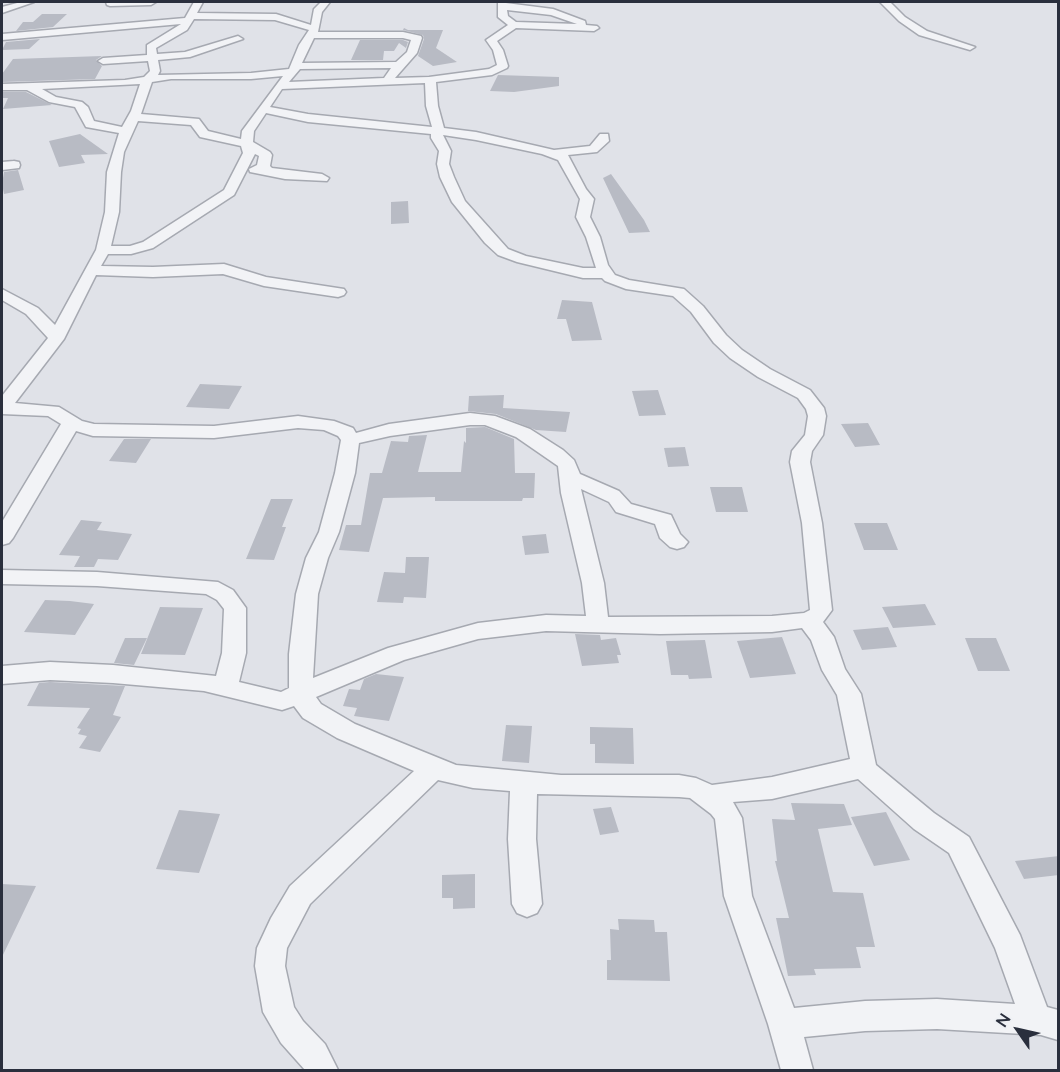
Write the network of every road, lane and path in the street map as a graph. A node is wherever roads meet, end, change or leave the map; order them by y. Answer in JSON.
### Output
{"nodes":[{"id":1,"x":29,"y":2,"type":"edge"},
{"id":2,"x":151,"y":2,"type":"edge"},
{"id":3,"x":198,"y":2,"type":"edge"},
{"id":4,"x":326,"y":2,"type":"edge"},
{"id":5,"x":885,"y":2,"type":"edge"},
{"id":6,"x":110,"y":3,"type":"dead end"},
{"id":7,"x":502,"y":4,"type":"edge"},
{"id":8,"x":2,"y":10,"type":"edge"},
{"id":9,"x":190,"y":18,"type":"junction"},
{"id":10,"x":514,"y":25,"type":"junction"},
{"id":11,"x":2,"y":37,"type":"edge"},
{"id":12,"x":310,"y":37,"type":"junction"},
{"id":13,"x":238,"y":39,"type":"dead end"},
{"id":14,"x":326,"y":46,"type":"dead end"},
{"id":15,"x":970,"y":47,"type":"dead end"},
{"id":16,"x":154,"y":59,"type":"junction"},
{"id":17,"x":103,"y":61,"type":"dead end"},
{"id":18,"x":399,"y":65,"type":"junction"},
{"id":19,"x":293,"y":69,"type":"junction"},
{"id":20,"x":147,"y":80,"type":"junction"},
{"id":21,"x":429,"y":80,"type":"junction"},
{"id":22,"x":387,"y":82,"type":"junction"},
{"id":23,"x":30,"y":86,"type":"junction"},
{"id":24,"x":279,"y":86,"type":"junction"},
{"id":25,"x":2,"y":87,"type":"edge"},
{"id":26,"x":263,"y":109,"type":"junction"},
{"id":27,"x":425,"y":114,"type":"junction"},
{"id":28,"x":134,"y":117,"type":"junction"},
{"id":29,"x":366,"y":123,"type":"junction"},
{"id":30,"x":126,"y":131,"type":"junction"},
{"id":31,"x":438,"y":132,"type":"junction"},
{"id":32,"x":604,"y":137,"type":"dead end"},
{"id":33,"x":246,"y":143,"type":"junction"},
{"id":34,"x":555,"y":153,"type":"junction"},
{"id":35,"x":244,"y":164,"type":"junction"},
{"id":36,"x":268,"y":172,"type":"junction"},
{"id":37,"x":322,"y":178,"type":"dead end"},
{"id":38,"x":103,"y":250,"type":"junction"},
{"id":39,"x":92,"y":270,"type":"junction"},
{"id":40,"x":606,"y":273,"type":"junction"},
{"id":41,"x":338,"y":292,"type":"dead end"},
{"id":42,"x":2,"y":294,"type":"edge"},
{"id":43,"x":57,"y":337,"type":"junction"},
{"id":44,"x":2,"y":409,"type":"edge"},
{"id":45,"x":71,"y":423,"type":"junction"},
{"id":46,"x":350,"y":440,"type":"junction"},
{"id":47,"x":570,"y":477,"type":"junction"},
{"id":48,"x":2,"y":538,"type":"edge"},
{"id":49,"x":677,"y":542,"type":"dead end"},
{"id":50,"x":2,"y":577,"type":"edge"},
{"id":51,"x":808,"y":620,"type":"junction"},
{"id":52,"x":598,"y":625,"type":"junction"},
{"id":53,"x":2,"y":675,"type":"edge"},
{"id":54,"x":226,"y":687,"type":"junction"},
{"id":55,"x":302,"y":693,"type":"junction"},
{"id":56,"x":860,"y":767,"type":"junction"},
{"id":57,"x":434,"y":768,"type":"junction"},
{"id":58,"x":524,"y":782,"type":"junction"},
{"id":59,"x":711,"y":798,"type":"junction"},
{"id":60,"x":527,"y":904,"type":"dead end"},
{"id":61,"x":1047,"y":1022,"type":"edge"},
{"id":62,"x":784,"y":1024,"type":"junction"},
{"id":63,"x":322,"y":1071,"type":"edge"},
{"id":64,"x":797,"y":1071,"type":"edge"}],
"edges":[{"from":1,"to":8,"type":"street"},
{"from":2,"to":6,"type":"street"},
{"from":3,"to":9,"type":"street"},
{"from":4,"to":12,"type":"street"},
{"from":5,"to":15,"type":"street"},
{"from":7,"to":10,"type":"street"},
{"from":7,"to":10,"type":"street"},
{"from":9,"to":11,"type":"street"},
{"from":9,"to":12,"type":"street"},
{"from":9,"to":16,"type":"street"},
{"from":10,"to":21,"type":"street"},
{"from":12,"to":14,"type":"street"},
{"from":12,"to":18,"type":"street"},
{"from":12,"to":19,"type":"street"},
{"from":13,"to":16,"type":"street"},
{"from":16,"to":17,"type":"street"},
{"from":16,"to":20,"type":"street"},
{"from":18,"to":19,"type":"street"},
{"from":18,"to":22,"type":"street"},
{"from":19,"to":20,"type":"street"},
{"from":19,"to":24,"type":"street"},
{"from":20,"to":23,"type":"street"},
{"from":20,"to":28,"type":"street"},
{"from":21,"to":22,"type":"street"},
{"from":21,"to":27,"type":"street"},
{"from":22,"to":24,"type":"street"},
{"from":23,"to":25,"type":"street"},
{"from":23,"to":30,"type":"street"},
{"from":24,"to":26,"type":"street"},
{"from":26,"to":29,"type":"street"},
{"from":26,"to":33,"type":"street"},
{"from":27,"to":29,"type":"street"},
{"from":27,"to":31,"type":"street"},
{"from":28,"to":30,"type":"street"},
{"from":28,"to":33,"type":"street"},
{"from":29,"to":31,"type":"street"},
{"from":30,"to":38,"type":"street"},
{"from":31,"to":34,"type":"street"},
{"from":31,"to":40,"type":"street"},
{"from":32,"to":34,"type":"street"},
{"from":33,"to":35,"type":"street"},
{"from":33,"to":36,"type":"street"},
{"from":34,"to":40,"type":"street"},
{"from":35,"to":36,"type":"street"},
{"from":35,"to":38,"type":"street"},
{"from":36,"to":37,"type":"street"},
{"from":38,"to":39,"type":"street"},
{"from":39,"to":41,"type":"street"},
{"from":39,"to":43,"type":"street"},
{"from":40,"to":51,"type":"street"},
{"from":42,"to":43,"type":"street"},
{"from":43,"to":44,"type":"street"},
{"from":44,"to":45,"type":"street"},
{"from":45,"to":46,"type":"street"},
{"from":45,"to":48,"type":"street"},
{"from":46,"to":47,"type":"street"},
{"from":46,"to":55,"type":"street"},
{"from":47,"to":49,"type":"street"},
{"from":47,"to":52,"type":"street"},
{"from":50,"to":54,"type":"street"},
{"from":51,"to":52,"type":"street"},
{"from":51,"to":56,"type":"street"},
{"from":52,"to":55,"type":"street"},
{"from":53,"to":54,"type":"street"},
{"from":54,"to":55,"type":"street"},
{"from":55,"to":57,"type":"street"},
{"from":56,"to":59,"type":"street"},
{"from":56,"to":61,"type":"street"},
{"from":57,"to":58,"type":"street"},
{"from":57,"to":63,"type":"street"},
{"from":58,"to":59,"type":"street"},
{"from":58,"to":60,"type":"street"},
{"from":59,"to":62,"type":"street"},
{"from":61,"to":62,"type":"street"},
{"from":62,"to":64,"type":"street"}]}
